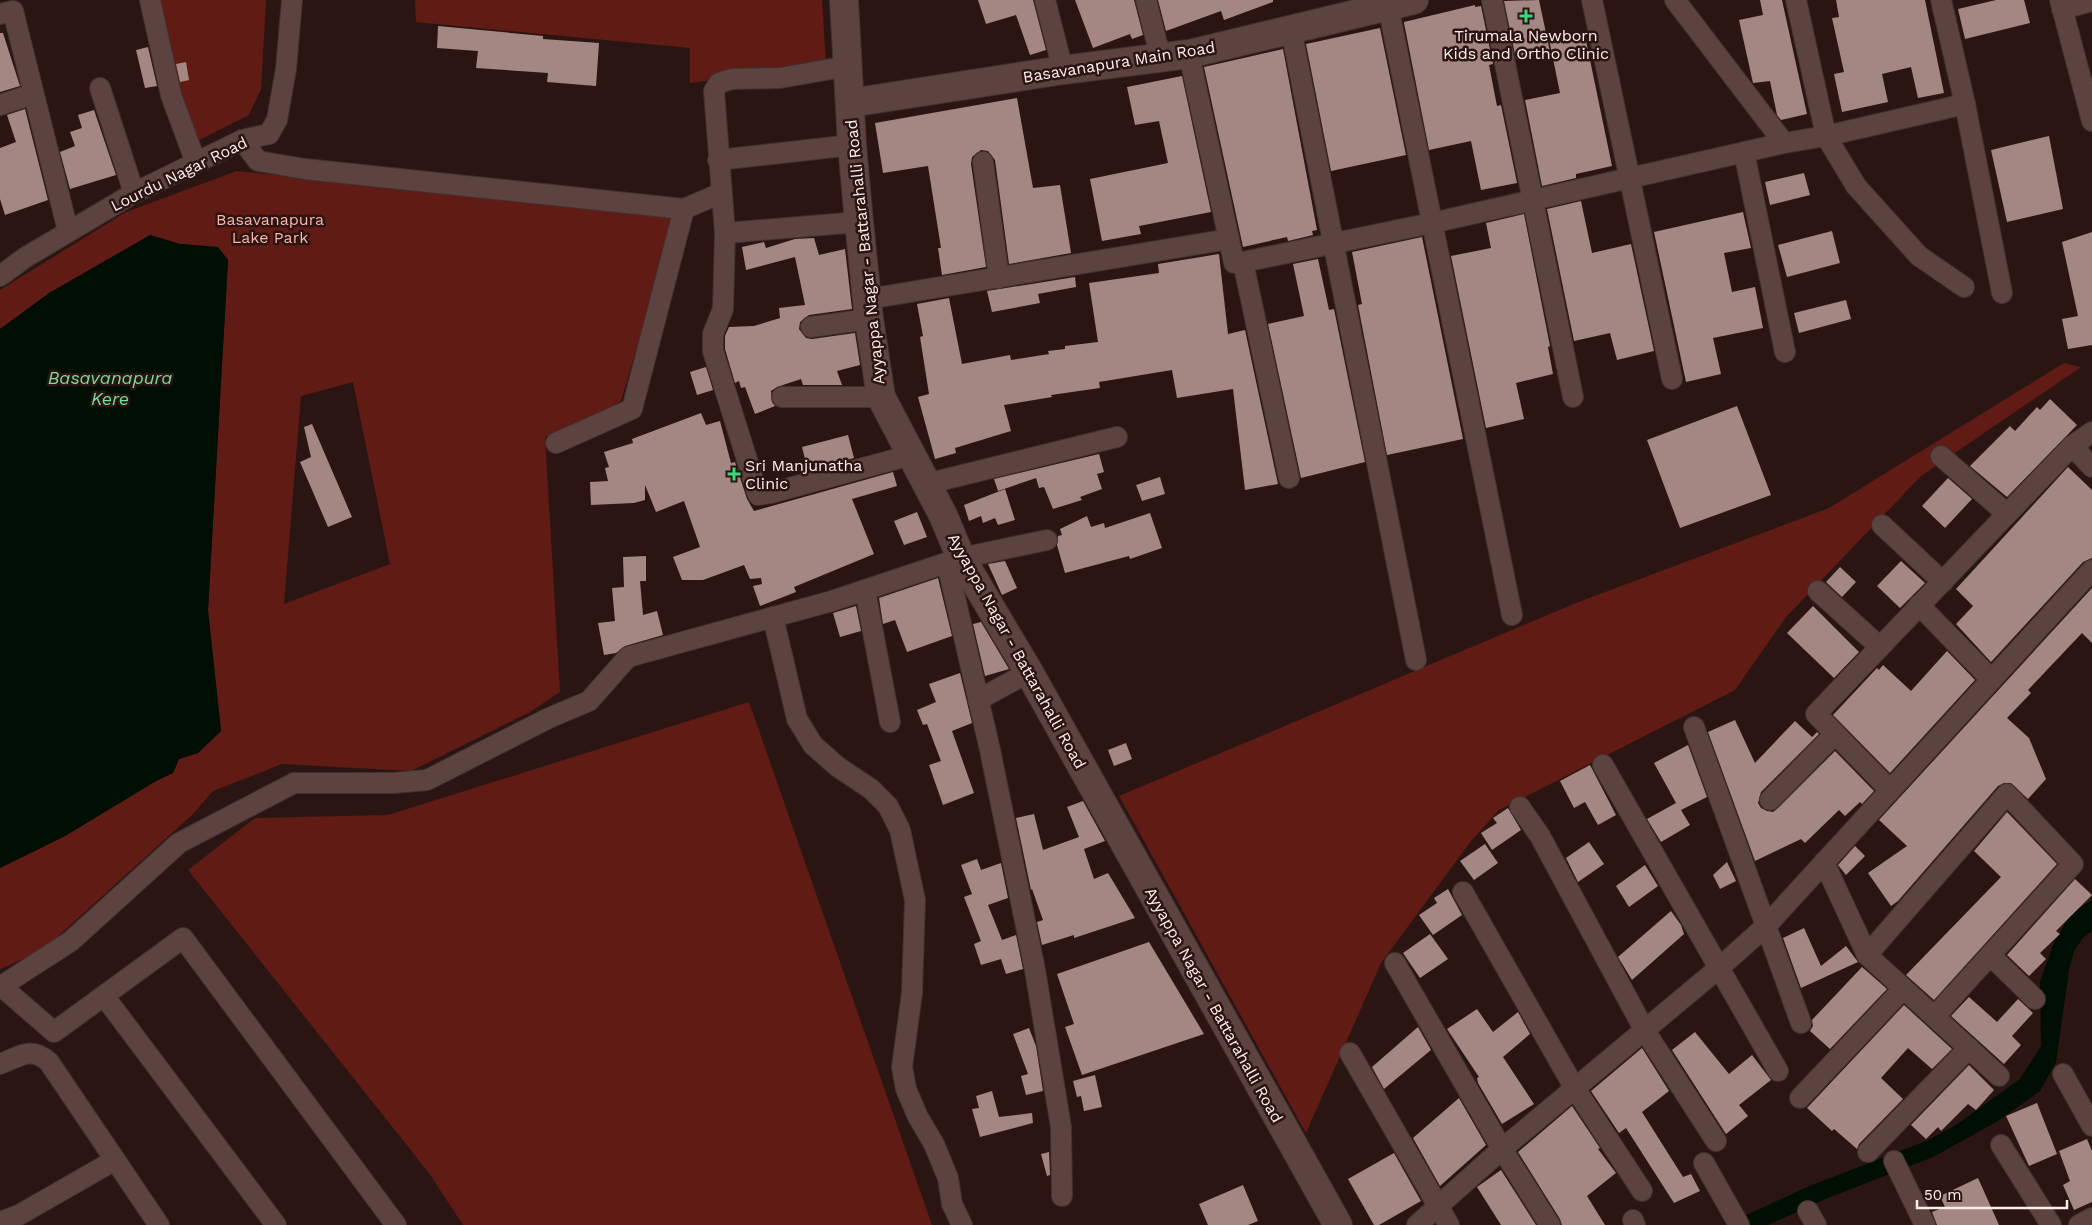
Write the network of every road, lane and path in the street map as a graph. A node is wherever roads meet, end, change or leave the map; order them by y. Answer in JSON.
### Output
{"nodes":[{"id":1,"x":150,"y":0,"type":"edge"},
{"id":2,"x":292,"y":0,"type":"edge"},
{"id":3,"x":844,"y":0,"type":"edge"},
{"id":4,"x":1045,"y":0,"type":"edge"},
{"id":5,"x":1146,"y":0,"type":"edge"},
{"id":6,"x":1414,"y":0,"type":"edge"},
{"id":7,"x":1492,"y":0,"type":"edge"},
{"id":8,"x":1592,"y":0,"type":"edge"},
{"id":9,"x":1675,"y":0,"type":"edge"},
{"id":10,"x":1796,"y":0,"type":"edge"},
{"id":11,"x":1941,"y":0,"type":"edge"},
{"id":12,"x":2092,"y":1,"type":"edge"},
{"id":13,"x":2061,"y":4,"type":"edge"},
{"id":14,"x":1388,"y":6,"type":"junction"},
{"id":15,"x":8,"y":8,"type":"edge"},
{"id":16,"x":1291,"y":29,"type":"junction"},
{"id":17,"x":1189,"y":54,"type":"junction"},
{"id":18,"x":1161,"y":59,"type":"junction"},
{"id":19,"x":848,"y":66,"type":"junction"},
{"id":20,"x":1063,"y":70,"type":"junction"},
{"id":21,"x":100,"y":88,"type":"dead end"},
{"id":22,"x":33,"y":94,"type":"junction"},
{"id":23,"x":850,"y":103,"type":"junction"},
{"id":24,"x":1965,"y":104,"type":"junction"},
{"id":25,"x":0,"y":105,"type":"edge"},
{"id":26,"x":2092,"y":121,"type":"edge"},
{"id":27,"x":1826,"y":136,"type":"junction"},
{"id":28,"x":242,"y":140,"type":"junction"},
{"id":29,"x":1784,"y":143,"type":"junction"},
{"id":30,"x":852,"y":145,"type":"junction"},
{"id":31,"x":1744,"y":152,"type":"junction"},
{"id":32,"x":718,"y":160,"type":"junction"},
{"id":33,"x":983,"y":162,"type":"dead end"},
{"id":34,"x":196,"y":163,"type":"junction"},
{"id":35,"x":1630,"y":178,"type":"junction"},
{"id":36,"x":722,"y":192,"type":"junction"},
{"id":37,"x":134,"y":193,"type":"junction"},
{"id":38,"x":1533,"y":199,"type":"junction"},
{"id":39,"x":684,"y":209,"type":"junction"},
{"id":40,"x":859,"y":222,"type":"junction"},
{"id":41,"x":1432,"y":223,"type":"junction"},
{"id":42,"x":68,"y":231,"type":"junction"},
{"id":43,"x":725,"y":233,"type":"junction"},
{"id":44,"x":1229,"y":239,"type":"junction"},
{"id":45,"x":1334,"y":245,"type":"junction"},
{"id":46,"x":1244,"y":262,"type":"junction"},
{"id":47,"x":0,"y":276,"type":"edge"},
{"id":48,"x":999,"y":278,"type":"junction"},
{"id":49,"x":1964,"y":287,"type":"dead end"},
{"id":50,"x":2002,"y":293,"type":"dead end"},
{"id":51,"x":869,"y":309,"type":"junction"},
{"id":52,"x":811,"y":327,"type":"dead end"},
{"id":53,"x":1786,"y":352,"type":"dead end"},
{"id":54,"x":1672,"y":379,"type":"dead end"},
{"id":55,"x":782,"y":397,"type":"dead end"},
{"id":56,"x":881,"y":397,"type":"junction"},
{"id":57,"x":1573,"y":397,"type":"dead end"},
{"id":58,"x":2092,"y":432,"type":"edge"},
{"id":59,"x":1117,"y":436,"type":"dead end"},
{"id":60,"x":556,"y":443,"type":"dead end"},
{"id":61,"x":2072,"y":446,"type":"junction"},
{"id":62,"x":911,"y":455,"type":"junction"},
{"id":63,"x":1941,"y":456,"type":"dead end"},
{"id":64,"x":2092,"y":467,"type":"edge"},
{"id":65,"x":1289,"y":478,"type":"dead end"},
{"id":66,"x":926,"y":484,"type":"junction"},
{"id":67,"x":2007,"y":514,"type":"junction"},
{"id":68,"x":1882,"y":525,"type":"dead end"},
{"id":69,"x":1047,"y":540,"type":"dead end"},
{"id":70,"x":954,"y":561,"type":"junction"},
{"id":71,"x":2092,"y":570,"type":"edge"},
{"id":72,"x":1943,"y":582,"type":"junction"},
{"id":73,"x":865,"y":590,"type":"junction"},
{"id":74,"x":1818,"y":591,"type":"dead end"},
{"id":75,"x":1919,"y":605,"type":"junction"},
{"id":76,"x":1512,"y":615,"type":"dead end"},
{"id":77,"x":773,"y":617,"type":"junction"},
{"id":78,"x":1880,"y":647,"type":"junction"},
{"id":79,"x":1416,"y":660,"type":"dead end"},
{"id":80,"x":1030,"y":672,"type":"junction"},
{"id":81,"x":1991,"y":680,"type":"junction"},
{"id":82,"x":978,"y":700,"type":"junction"},
{"id":83,"x":890,"y":722,"type":"dead end"},
{"id":84,"x":1694,"y":726,"type":"dead end"},
{"id":85,"x":1835,"y":734,"type":"junction"},
{"id":86,"x":1603,"y":766,"type":"dead end"},
{"id":87,"x":1890,"y":790,"type":"junction"},
{"id":88,"x":1770,"y":800,"type":"dead end"},
{"id":89,"x":1520,"y":807,"type":"dead end"},
{"id":90,"x":1824,"y":862,"type":"junction"},
{"id":91,"x":1463,"y":892,"type":"dead end"},
{"id":92,"x":1766,"y":926,"type":"junction"},
{"id":93,"x":1868,"y":955,"type":"junction"},
{"id":94,"x":1990,"y":955,"type":"junction"},
{"id":95,"x":1395,"y":963,"type":"dead end"},
{"id":96,"x":1719,"y":968,"type":"junction"},
{"id":97,"x":1,"y":986,"type":"edge"},
{"id":98,"x":1903,"y":989,"type":"junction"},
{"id":99,"x":104,"y":996,"type":"junction"},
{"id":100,"x":2035,"y":1000,"type":"dead end"},
{"id":101,"x":1935,"y":1016,"type":"junction"},
{"id":102,"x":1801,"y":1023,"type":"dead end"},
{"id":103,"x":1645,"y":1031,"type":"junction"},
{"id":104,"x":1969,"y":1048,"type":"junction"},
{"id":105,"x":1350,"y":1053,"type":"dead end"},
{"id":106,"x":0,"y":1064,"type":"edge"},
{"id":107,"x":1778,"y":1071,"type":"dead end"},
{"id":108,"x":2063,"y":1074,"type":"dead end"},
{"id":109,"x":1999,"y":1076,"type":"dead end"},
{"id":110,"x":1574,"y":1087,"type":"junction"},
{"id":111,"x":1800,"y":1098,"type":"dead end"},
{"id":112,"x":2092,"y":1126,"type":"edge"},
{"id":113,"x":1716,"y":1141,"type":"dead end"},
{"id":114,"x":2001,"y":1144,"type":"dead end"},
{"id":115,"x":1502,"y":1149,"type":"junction"},
{"id":116,"x":1868,"y":1152,"type":"dead end"},
{"id":117,"x":115,"y":1160,"type":"junction"},
{"id":118,"x":1894,"y":1161,"type":"dead end"},
{"id":119,"x":1704,"y":1163,"type":"dead end"},
{"id":120,"x":1642,"y":1191,"type":"dead end"},
{"id":121,"x":1062,"y":1196,"type":"dead end"},
{"id":122,"x":1439,"y":1206,"type":"junction"},
{"id":123,"x":2092,"y":1218,"type":"edge"},
{"id":124,"x":0,"y":1222,"type":"edge"},
{"id":125,"x":159,"y":1225,"type":"edge"},
{"id":126,"x":276,"y":1225,"type":"edge"},
{"id":127,"x":396,"y":1225,"type":"edge"},
{"id":128,"x":962,"y":1225,"type":"edge"},
{"id":129,"x":1338,"y":1225,"type":"edge"},
{"id":130,"x":1417,"y":1225,"type":"edge"},
{"id":131,"x":1450,"y":1225,"type":"edge"},
{"id":132,"x":1550,"y":1225,"type":"edge"},
{"id":133,"x":1739,"y":1225,"type":"edge"},
{"id":134,"x":1925,"y":1225,"type":"edge"},
{"id":135,"x":2051,"y":1225,"type":"edge"},
{"id":136,"x":2079,"y":1225,"type":"edge"}],
"edges":[{"from":1,"to":34,"type":"street"},
{"from":2,"to":28,"type":"street","name":"Lourdu Nagar Road"},
{"from":3,"to":19,"type":"main road","name":"Ayyappa Nagar - Battarahalli Road"},
{"from":4,"to":20,"type":"street"},
{"from":5,"to":18,"type":"street"},
{"from":6,"to":14,"type":"main road","name":"Basavanapura Main Road"},
{"from":7,"to":38,"type":"street"},
{"from":8,"to":35,"type":"street"},
{"from":9,"to":29,"type":"street"},
{"from":10,"to":27,"type":"street"},
{"from":11,"to":24,"type":"street"},
{"from":12,"to":13,"type":"street"},
{"from":13,"to":26,"type":"street"},
{"from":14,"to":16,"type":"main road","name":"Basavanapura Main Road"},
{"from":14,"to":41,"type":"street"},
{"from":15,"to":22,"type":"street"},
{"from":16,"to":17,"type":"main road","name":"Basavanapura Main Road"},
{"from":16,"to":45,"type":"street"},
{"from":17,"to":18,"type":"main road","name":"Basavanapura Main Road"},
{"from":17,"to":44,"type":"street"},
{"from":18,"to":20,"type":"main road","name":"Basavanapura Main Road"},
{"from":19,"to":23,"type":"main road","name":"Ayyappa Nagar - Battarahalli Road"},
{"from":19,"to":32,"type":"street"},
{"from":20,"to":23,"type":"main road","name":"Basavanapura Main Road"},
{"from":21,"to":37,"type":"street"},
{"from":22,"to":25,"type":"street"},
{"from":22,"to":42,"type":"street"},
{"from":23,"to":30,"type":"main road","name":"Ayyappa Nagar - Battarahalli Road"},
{"from":24,"to":27,"type":"street"},
{"from":24,"to":50,"type":"street"},
{"from":27,"to":29,"type":"street"},
{"from":27,"to":49,"type":"street"},
{"from":28,"to":34,"type":"street","name":"Lourdu Nagar Road"},
{"from":28,"to":39,"type":"street"},
{"from":29,"to":31,"type":"street"},
{"from":30,"to":32,"type":"street"},
{"from":30,"to":40,"type":"main road","name":"Ayyappa Nagar - Battarahalli Road"},
{"from":31,"to":35,"type":"street"},
{"from":31,"to":53,"type":"street"},
{"from":32,"to":36,"type":"street"},
{"from":33,"to":48,"type":"street"},
{"from":34,"to":37,"type":"street","name":"Lourdu Nagar Road"},
{"from":35,"to":38,"type":"street"},
{"from":35,"to":54,"type":"street"},
{"from":36,"to":39,"type":"street"},
{"from":36,"to":43,"type":"street"},
{"from":37,"to":42,"type":"street","name":"Lourdu Nagar Road"},
{"from":38,"to":41,"type":"street"},
{"from":38,"to":57,"type":"street"},
{"from":39,"to":60,"type":"street"},
{"from":40,"to":43,"type":"street"},
{"from":40,"to":51,"type":"main road","name":"Ayyappa Nagar - Battarahalli Road"},
{"from":41,"to":45,"type":"street"},
{"from":41,"to":76,"type":"street"},
{"from":42,"to":47,"type":"street","name":"Lourdu Nagar Road"},
{"from":43,"to":62,"type":"street"},
{"from":44,"to":46,"type":"street"},
{"from":44,"to":48,"type":"street"},
{"from":45,"to":46,"type":"street"},
{"from":45,"to":79,"type":"street"},
{"from":46,"to":65,"type":"street"},
{"from":48,"to":51,"type":"street"},
{"from":51,"to":52,"type":"street"},
{"from":51,"to":56,"type":"main road","name":"Ayyappa Nagar - Battarahalli Road"},
{"from":55,"to":56,"type":"street"},
{"from":56,"to":62,"type":"main road","name":"Ayyappa Nagar - Battarahalli Road"},
{"from":58,"to":61,"type":"street"},
{"from":59,"to":66,"type":"street"},
{"from":61,"to":64,"type":"street"},
{"from":61,"to":67,"type":"street"},
{"from":62,"to":66,"type":"main road","name":"Ayyappa Nagar - Battarahalli Road"},
{"from":63,"to":67,"type":"street"},
{"from":66,"to":70,"type":"main road","name":"Ayyappa Nagar - Battarahalli Road"},
{"from":67,"to":72,"type":"street"},
{"from":68,"to":72,"type":"street"},
{"from":69,"to":70,"type":"street"},
{"from":70,"to":73,"type":"street"},
{"from":70,"to":80,"type":"main road","name":"Ayyappa Nagar - Battarahalli Road"},
{"from":70,"to":82,"type":"street"},
{"from":71,"to":81,"type":"street"},
{"from":72,"to":75,"type":"street"},
{"from":73,"to":77,"type":"street"},
{"from":73,"to":83,"type":"street"},
{"from":74,"to":78,"type":"street"},
{"from":75,"to":78,"type":"street"},
{"from":75,"to":81,"type":"street"},
{"from":77,"to":97,"type":"street"},
{"from":77,"to":128,"type":"street"},
{"from":78,"to":85,"type":"street"},
{"from":80,"to":82,"type":"street"},
{"from":80,"to":129,"type":"main road","name":"Ayyappa Nagar - Battarahalli Road"},
{"from":81,"to":87,"type":"street"},
{"from":82,"to":121,"type":"street"},
{"from":84,"to":92,"type":"street"},
{"from":85,"to":87,"type":"street"},
{"from":85,"to":88,"type":"street"},
{"from":86,"to":96,"type":"street"},
{"from":87,"to":90,"type":"street"},
{"from":89,"to":103,"type":"street"},
{"from":90,"to":92,"type":"street"},
{"from":90,"to":93,"type":"street"},
{"from":91,"to":110,"type":"street"},
{"from":92,"to":96,"type":"street"},
{"from":92,"to":102,"type":"street"},
{"from":93,"to":94,"type":"street"},
{"from":93,"to":98,"type":"street"},
{"from":94,"to":100,"type":"street"},
{"from":94,"to":101,"type":"street"},
{"from":95,"to":115,"type":"street"},
{"from":96,"to":103,"type":"street"},
{"from":96,"to":107,"type":"street"},
{"from":97,"to":99,"type":"street"},
{"from":98,"to":101,"type":"street"},
{"from":98,"to":111,"type":"street"},
{"from":99,"to":126,"type":"street"},
{"from":99,"to":127,"type":"street"},
{"from":101,"to":104,"type":"street"},
{"from":103,"to":110,"type":"street"},
{"from":103,"to":113,"type":"street"},
{"from":104,"to":109,"type":"street"},
{"from":104,"to":116,"type":"street"},
{"from":105,"to":122,"type":"street"},
{"from":106,"to":117,"type":"street"},
{"from":108,"to":112,"type":"street"},
{"from":110,"to":115,"type":"street"},
{"from":110,"to":120,"type":"street"},
{"from":114,"to":135,"type":"street"},
{"from":115,"to":122,"type":"street"},
{"from":115,"to":132,"type":"street"},
{"from":117,"to":124,"type":"street"},
{"from":117,"to":125,"type":"street"},
{"from":118,"to":134,"type":"street"},
{"from":119,"to":133,"type":"street"},
{"from":122,"to":130,"type":"street"},
{"from":122,"to":131,"type":"street"},
{"from":123,"to":136,"type":"street"}]}
